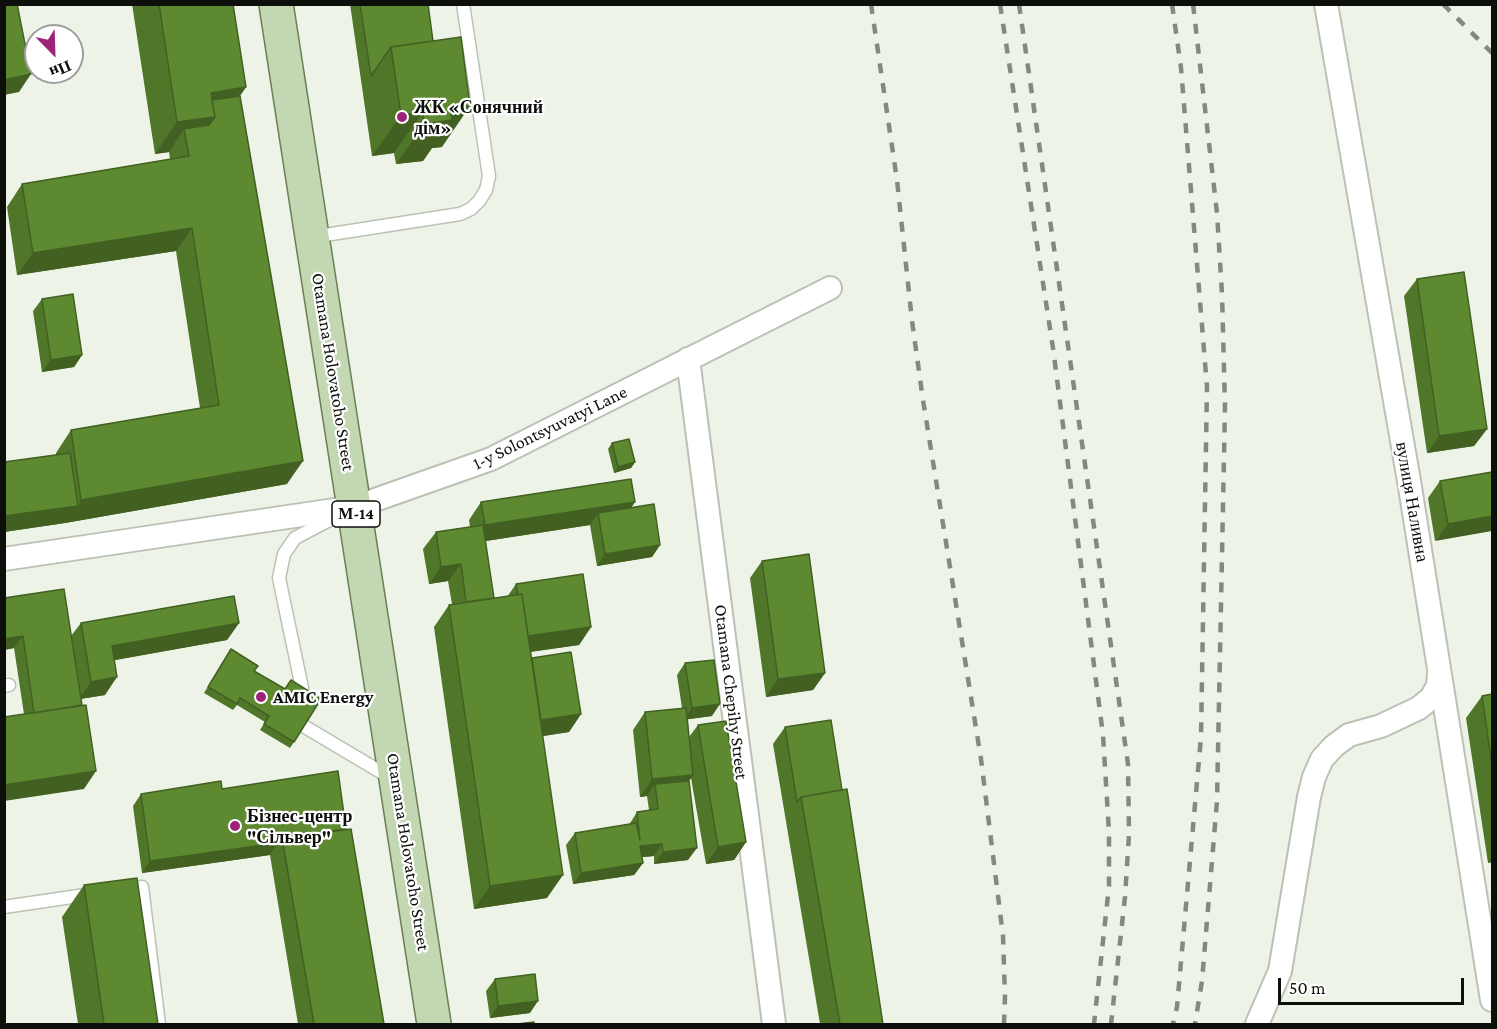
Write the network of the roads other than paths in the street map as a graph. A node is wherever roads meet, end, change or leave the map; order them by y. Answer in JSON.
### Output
{"nodes":[{"id":1,"x":276,"y":4,"type":"edge"},
{"id":2,"x":463,"y":4,"type":"edge"},
{"id":3,"x":1326,"y":4,"type":"edge"},
{"id":4,"x":311,"y":237,"type":"junction"},
{"id":5,"x":830,"y":288,"type":"dead end"},
{"id":6,"x":688,"y":359,"type":"junction"},
{"id":7,"x":355,"y":507,"type":"junction"},
{"id":8,"x":4,"y":559,"type":"edge"},
{"id":9,"x":1440,"y":669,"type":"junction"},
{"id":10,"x":397,"y":782,"type":"junction"},
{"id":11,"x":4,"y":907,"type":"edge"},
{"id":12,"x":1492,"y":1000,"type":"edge"},
{"id":13,"x":159,"y":1024,"type":"edge"},
{"id":14,"x":434,"y":1024,"type":"edge"},
{"id":15,"x":774,"y":1024,"type":"edge"},
{"id":16,"x":1257,"y":1024,"type":"edge"}],
"edges":[{"from":1,"to":4,"type":"main road","name":"Otamana Holovatoho Street","number":"М-14"},
{"from":2,"to":4,"type":"lane"},
{"from":3,"to":9,"type":"street","name":"вулиця Наливна"},
{"from":4,"to":7,"type":"main road","name":"Otamana Holovatoho Street","number":"М-14"},
{"from":5,"to":6,"type":"street","name":"1-y Solontsyuvatyi Lane"},
{"from":6,"to":7,"type":"street","name":"1-y Solontsyuvatyi Lane"},
{"from":6,"to":15,"type":"street","name":"Otamana Chepihy Street"},
{"from":7,"to":8,"type":"street","name":"1-y Solontsyuvatyi Lane"},
{"from":7,"to":10,"type":"main road","name":"Otamana Holovatoho Street","number":"М-14"},
{"from":7,"to":10,"type":"lane"},
{"from":9,"to":12,"type":"street","name":"вулиця Наливна"},
{"from":9,"to":16,"type":"street"},
{"from":10,"to":14,"type":"main road","name":"Otamana Holovatoho Street","number":"М-14"},
{"from":11,"to":13,"type":"lane"}]}
